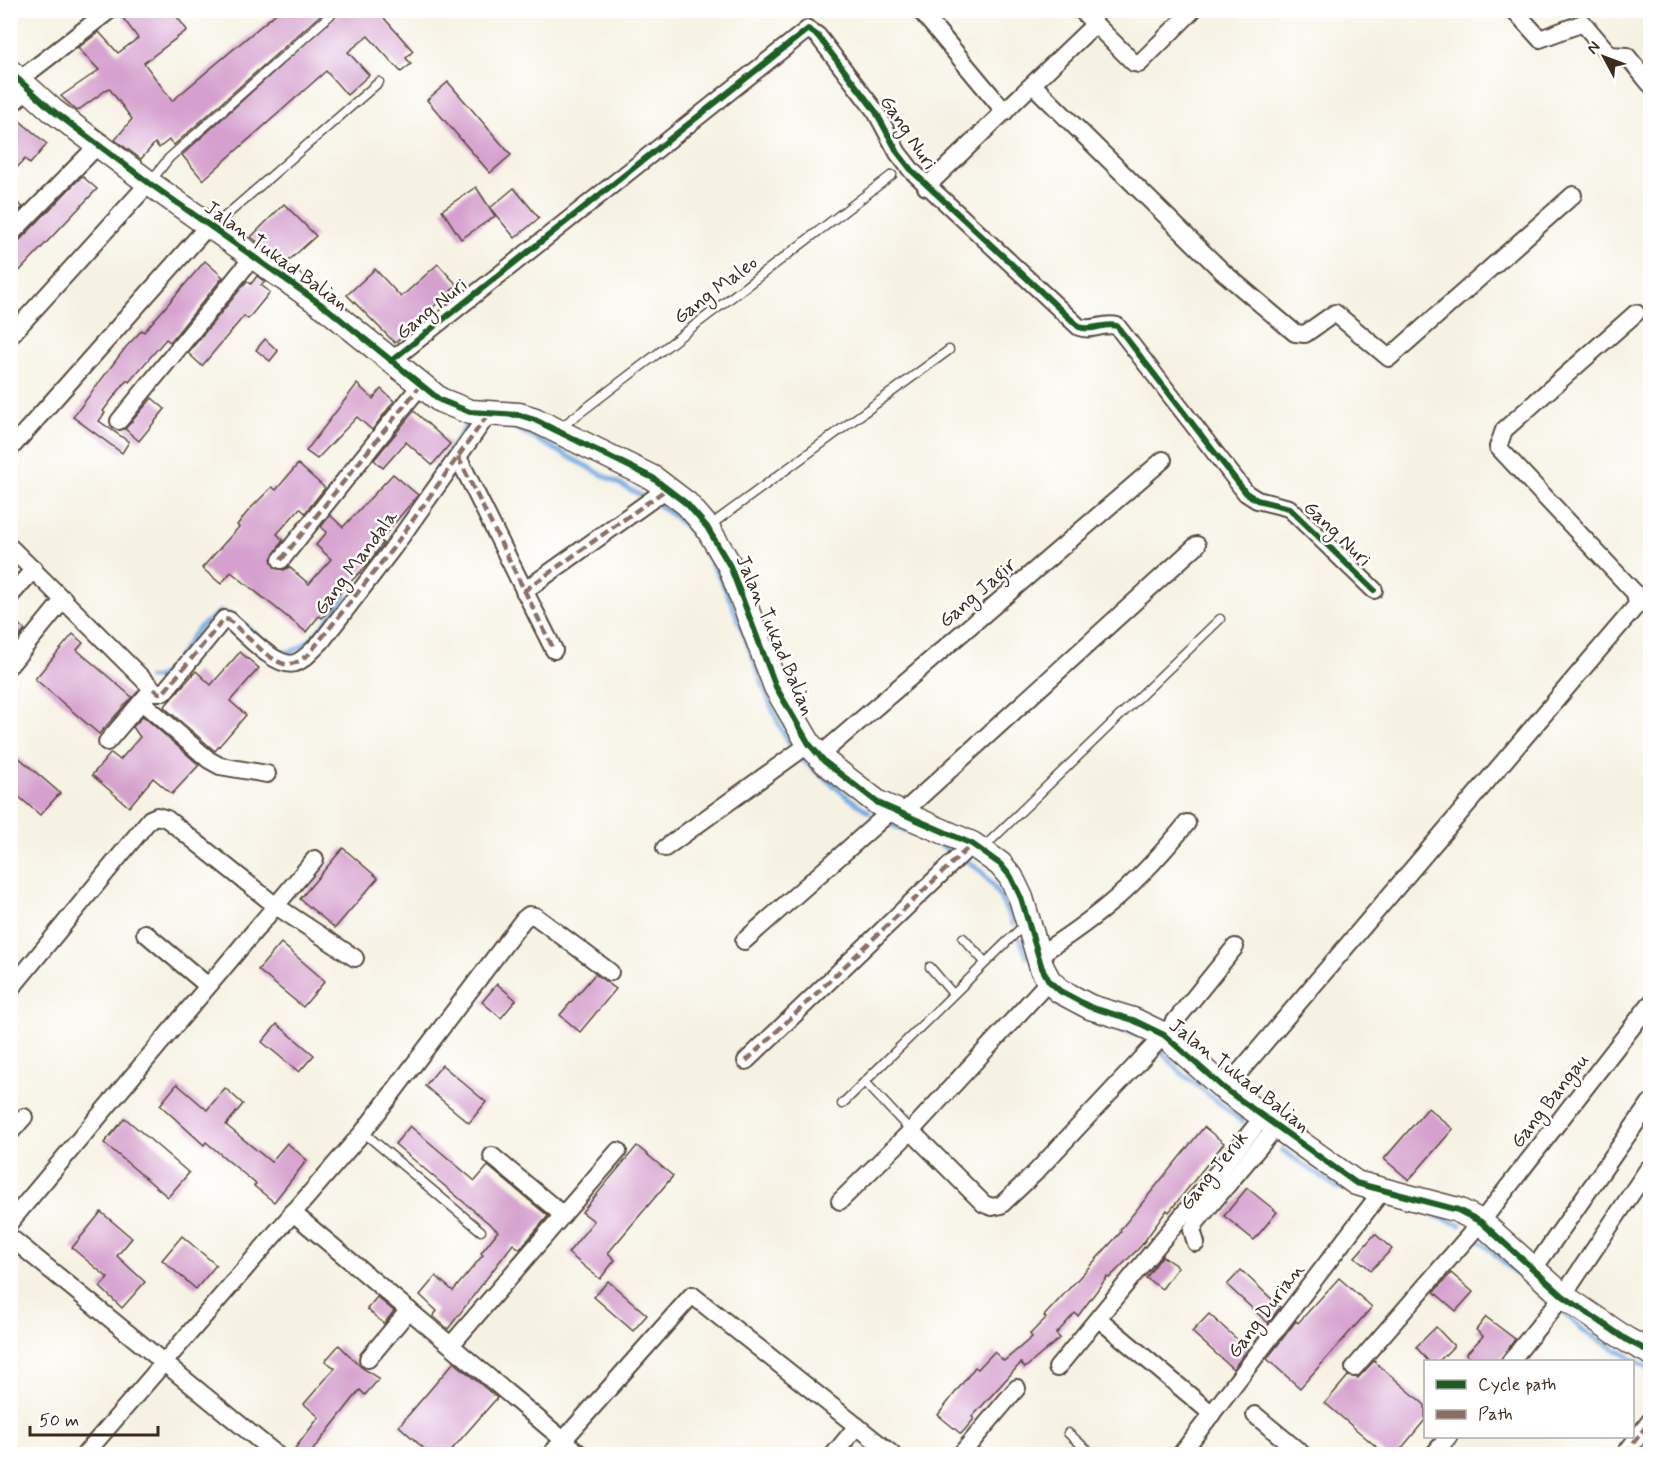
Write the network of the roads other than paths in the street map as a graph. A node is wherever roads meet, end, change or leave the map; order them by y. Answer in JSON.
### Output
{"nodes":[{"id":1,"x":110,"y":10,"type":"edge"},
{"id":2,"x":336,"y":10,"type":"edge"},
{"id":3,"x":920,"y":10,"type":"edge"},
{"id":4,"x":1081,"y":10,"type":"edge"},
{"id":5,"x":1514,"y":10,"type":"edge"},
{"id":6,"x":1189,"y":12,"type":"edge"},
{"id":7,"x":1095,"y":24,"type":"junction"},
{"id":8,"x":19,"y":80,"type":"edge"},
{"id":9,"x":380,"y":82,"type":"dead end"},
{"id":10,"x":1650,"y":84,"type":"edge"},
{"id":11,"x":1033,"y":85,"type":"junction"},
{"id":12,"x":10,"y":106,"type":"edge"},
{"id":13,"x":1005,"y":112,"type":"junction"},
{"id":14,"x":98,"y":145,"type":"junction"},
{"id":15,"x":892,"y":175,"type":"dead end"},
{"id":16,"x":149,"y":183,"type":"junction"},
{"id":17,"x":926,"y":187,"type":"junction"},
{"id":18,"x":1572,"y":195,"type":"dead end"},
{"id":19,"x":210,"y":227,"type":"junction"},
{"id":20,"x":10,"y":235,"type":"edge"},
{"id":21,"x":253,"y":257,"type":"junction"},
{"id":22,"x":1636,"y":313,"type":"dead end"},
{"id":23,"x":10,"y":336,"type":"edge"},
{"id":24,"x":949,"y":350,"type":"dead end"},
{"id":25,"x":391,"y":361,"type":"junction"},
{"id":26,"x":420,"y":386,"type":"junction"},
{"id":27,"x":489,"y":413,"type":"junction"},
{"id":28,"x":119,"y":421,"type":"dead end"},
{"id":29,"x":557,"y":430,"type":"junction"},
{"id":30,"x":10,"y":449,"type":"edge"},
{"id":31,"x":458,"y":457,"type":"junction"},
{"id":32,"x":1163,"y":460,"type":"dead end"},
{"id":33,"x":668,"y":488,"type":"junction"},
{"id":34,"x":708,"y":527,"type":"junction"},
{"id":35,"x":1197,"y":546,"type":"dead end"},
{"id":36,"x":10,"y":547,"type":"edge"},
{"id":37,"x":281,"y":560,"type":"dead end"},
{"id":38,"x":34,"y":569,"type":"junction"},
{"id":39,"x":1374,"y":590,"type":"dead end"},
{"id":40,"x":524,"y":591,"type":"junction"},
{"id":41,"x":10,"y":596,"type":"edge"},
{"id":42,"x":1017,"y":598,"type":"dead end"},
{"id":43,"x":64,"y":599,"type":"junction"},
{"id":44,"x":1220,"y":620,"type":"dead end"},
{"id":45,"x":554,"y":650,"type":"dead end"},
{"id":46,"x":10,"y":665,"type":"edge"},
{"id":47,"x":147,"y":696,"type":"junction"},
{"id":48,"x":107,"y":742,"type":"dead end"},
{"id":49,"x":818,"y":754,"type":"junction"},
{"id":50,"x":267,"y":774,"type":"dead end"},
{"id":51,"x":896,"y":813,"type":"junction"},
{"id":52,"x":1187,"y":823,"type":"dead end"},
{"id":53,"x":977,"y":847,"type":"junction"},
{"id":54,"x":665,"y":848,"type":"dead end"},
{"id":55,"x":315,"y":859,"type":"dead end"},
{"id":56,"x":276,"y":906,"type":"junction"},
{"id":57,"x":1027,"y":922,"type":"junction"},
{"id":58,"x":145,"y":933,"type":"dead end"},
{"id":59,"x":963,"y":938,"type":"dead end"},
{"id":60,"x":744,"y":941,"type":"dead end"},
{"id":61,"x":1235,"y":947,"type":"dead end"},
{"id":62,"x":1037,"y":956,"type":"junction"},
{"id":63,"x":355,"y":958,"type":"dead end"},
{"id":64,"x":985,"y":962,"type":"junction"},
{"id":65,"x":930,"y":967,"type":"dead end"},
{"id":66,"x":610,"y":972,"type":"dead end"},
{"id":67,"x":1049,"y":981,"type":"junction"},
{"id":68,"x":208,"y":986,"type":"junction"},
{"id":69,"x":10,"y":990,"type":"edge"},
{"id":70,"x":953,"y":994,"type":"junction"},
{"id":71,"x":1650,"y":1004,"type":"edge"},
{"id":72,"x":1164,"y":1035,"type":"junction"},
{"id":73,"x":746,"y":1061,"type":"dead end"},
{"id":74,"x":865,"y":1082,"type":"junction"},
{"id":75,"x":1225,"y":1089,"type":"junction"},
{"id":76,"x":1650,"y":1102,"type":"edge"},
{"id":77,"x":842,"y":1104,"type":"dead end"},
{"id":78,"x":24,"y":1117,"type":"dead end"},
{"id":79,"x":1269,"y":1122,"type":"junction"},
{"id":80,"x":911,"y":1131,"type":"junction"},
{"id":81,"x":363,"y":1132,"type":"junction"},
{"id":82,"x":10,"y":1133,"type":"edge"},
{"id":83,"x":618,"y":1151,"type":"dead end"},
{"id":84,"x":492,"y":1156,"type":"dead end"},
{"id":85,"x":1648,"y":1169,"type":"dead end"},
{"id":86,"x":1382,"y":1191,"type":"junction"},
{"id":87,"x":840,"y":1201,"type":"dead end"},
{"id":88,"x":292,"y":1212,"type":"junction"},
{"id":89,"x":563,"y":1215,"type":"junction"},
{"id":90,"x":10,"y":1222,"type":"edge"},
{"id":91,"x":1480,"y":1222,"type":"junction"},
{"id":92,"x":481,"y":1231,"type":"dead end"},
{"id":93,"x":10,"y":1237,"type":"edge"},
{"id":94,"x":1196,"y":1243,"type":"dead end"},
{"id":95,"x":1533,"y":1270,"type":"junction"},
{"id":96,"x":1563,"y":1296,"type":"junction"},
{"id":97,"x":409,"y":1310,"type":"junction"},
{"id":98,"x":1099,"y":1319,"type":"junction"},
{"id":99,"x":451,"y":1346,"type":"junction"},
{"id":100,"x":1650,"y":1352,"type":"edge"},
{"id":101,"x":368,"y":1359,"type":"dead end"},
{"id":102,"x":1512,"y":1360,"type":"edge"},
{"id":103,"x":163,"y":1362,"type":"junction"},
{"id":104,"x":1057,"y":1368,"type":"dead end"},
{"id":105,"x":1354,"y":1368,"type":"dead end"},
{"id":106,"x":1017,"y":1388,"type":"dead end"},
{"id":107,"x":1212,"y":1414,"type":"junction"},
{"id":108,"x":1255,"y":1415,"type":"dead end"},
{"id":109,"x":1650,"y":1421,"type":"edge"},
{"id":110,"x":857,"y":1426,"type":"junction"},
{"id":111,"x":1068,"y":1433,"type":"dead end"},
{"id":112,"x":1448,"y":1438,"type":"edge"},
{"id":113,"x":563,"y":1441,"type":"junction"},
{"id":114,"x":85,"y":1455,"type":"edge"},
{"id":115,"x":276,"y":1455,"type":"edge"},
{"id":116,"x":551,"y":1455,"type":"edge"},
{"id":117,"x":580,"y":1455,"type":"edge"},
{"id":118,"x":834,"y":1455,"type":"edge"},
{"id":119,"x":892,"y":1455,"type":"edge"},
{"id":120,"x":961,"y":1455,"type":"edge"},
{"id":121,"x":1092,"y":1455,"type":"edge"},
{"id":122,"x":1181,"y":1455,"type":"edge"},
{"id":123,"x":1302,"y":1455,"type":"edge"},
{"id":124,"x":1434,"y":1455,"type":"edge"},
{"id":125,"x":1625,"y":1455,"type":"edge"}],
"edges":[{"from":1,"to":8,"type":"street"},
{"from":2,"to":16,"type":"lane"},
{"from":3,"to":13,"type":"street"},
{"from":4,"to":7,"type":"street"},
{"from":5,"to":10,"type":"street"},
{"from":6,"to":7,"type":"street"},
{"from":7,"to":11,"type":"street"},
{"from":8,"to":12,"type":"street"},
{"from":8,"to":14,"type":"street","name":"Jalan Tukad Balian"},
{"from":9,"to":19,"type":"lane"},
{"from":11,"to":13,"type":"street"},
{"from":11,"to":18,"type":"street"},
{"from":13,"to":17,"type":"street"},
{"from":14,"to":16,"type":"street","name":"Jalan Tukad Balian"},
{"from":14,"to":20,"type":"street"},
{"from":15,"to":29,"type":"lane","name":"Gang Maleo"},
{"from":16,"to":19,"type":"street","name":"Jalan Tukad Balian"},
{"from":16,"to":23,"type":"street"},
{"from":17,"to":25,"type":"street","name":"Gang Nuri"},
{"from":17,"to":39,"type":"street","name":"Gang Nuri"},
{"from":19,"to":21,"type":"street","name":"Jalan Tukad Balian"},
{"from":19,"to":30,"type":"street"},
{"from":21,"to":25,"type":"street","name":"Jalan Tukad Balian"},
{"from":21,"to":28,"type":"street"},
{"from":22,"to":75,"type":"street"},
{"from":24,"to":34,"type":"lane"},
{"from":25,"to":26,"type":"street","name":"Jalan Tukad Balian"},
{"from":26,"to":27,"type":"street","name":"Jalan Tukad Balian"},
{"from":26,"to":37,"type":"street"},
{"from":27,"to":29,"type":"street","name":"Jalan Tukad Balian"},
{"from":27,"to":31,"type":"street","name":"Gang Mandala"},
{"from":29,"to":33,"type":"street","name":"Jalan Tukad Balian"},
{"from":31,"to":40,"type":"street"},
{"from":31,"to":47,"type":"street","name":"Gang Mandala"},
{"from":32,"to":49,"type":"street","name":"Gang Jagir"},
{"from":33,"to":34,"type":"street","name":"Jalan Tukad Balian"},
{"from":33,"to":40,"type":"street"},
{"from":34,"to":49,"type":"street","name":"Jalan Tukad Balian"},
{"from":35,"to":51,"type":"street"},
{"from":36,"to":38,"type":"street"},
{"from":38,"to":41,"type":"street"},
{"from":38,"to":43,"type":"street"},
{"from":40,"to":45,"type":"street"},
{"from":42,"to":49,"type":"street","name":"Gang Jagir"},
{"from":43,"to":46,"type":"street"},
{"from":43,"to":47,"type":"street"},
{"from":44,"to":53,"type":"lane"},
{"from":47,"to":48,"type":"street"},
{"from":47,"to":50,"type":"street"},
{"from":49,"to":51,"type":"street","name":"Jalan Tukad Balian"},
{"from":49,"to":54,"type":"street"},
{"from":51,"to":53,"type":"street","name":"Jalan Tukad Balian"},
{"from":51,"to":60,"type":"street"},
{"from":52,"to":62,"type":"street"},
{"from":53,"to":57,"type":"street","name":"Jalan Tukad Balian"},
{"from":53,"to":73,"type":"street"},
{"from":55,"to":56,"type":"street"},
{"from":56,"to":63,"type":"street"},
{"from":56,"to":68,"type":"street"},
{"from":56,"to":69,"type":"street"},
{"from":57,"to":62,"type":"street","name":"Jalan Tukad Balian"},
{"from":57,"to":64,"type":"lane"},
{"from":58,"to":68,"type":"street"},
{"from":59,"to":64,"type":"lane"},
{"from":61,"to":72,"type":"street"},
{"from":62,"to":67,"type":"street","name":"Jalan Tukad Balian"},
{"from":64,"to":70,"type":"lane"},
{"from":65,"to":70,"type":"lane"},
{"from":66,"to":81,"type":"street"},
{"from":67,"to":72,"type":"street","name":"Jalan Tukad Balian"},
{"from":67,"to":80,"type":"street"},
{"from":68,"to":90,"type":"street"},
{"from":70,"to":74,"type":"lane"},
{"from":71,"to":91,"type":"street","name":"Gang Bangau"},
{"from":72,"to":75,"type":"street","name":"Jalan Tukad Balian"},
{"from":72,"to":80,"type":"street"},
{"from":74,"to":77,"type":"lane"},
{"from":74,"to":80,"type":"lane"},
{"from":75,"to":79,"type":"street","name":"Jalan Tukad Balian"},
{"from":76,"to":95,"type":"street"},
{"from":78,"to":82,"type":"street"},
{"from":79,"to":86,"type":"street","name":"Jalan Tukad Balian"},
{"from":79,"to":94,"type":"street","name":"Gang Jeruk"},
{"from":79,"to":98,"type":"street"},
{"from":80,"to":87,"type":"street"},
{"from":81,"to":88,"type":"street"},
{"from":81,"to":92,"type":"lane"},
{"from":83,"to":89,"type":"street"},
{"from":84,"to":89,"type":"street"},
{"from":85,"to":96,"type":"street"},
{"from":86,"to":91,"type":"street","name":"Jalan Tukad Balian"},
{"from":86,"to":107,"type":"street","name":"Gang Durian"},
{"from":88,"to":97,"type":"street"},
{"from":88,"to":103,"type":"street"},
{"from":89,"to":99,"type":"street"},
{"from":91,"to":95,"type":"street","name":"Jalan Tukad Balian"},
{"from":91,"to":105,"type":"street","name":"Gang Bangau"},
{"from":93,"to":103,"type":"street"},
{"from":95,"to":96,"type":"street","name":"Jalan Tukad Balian"},
{"from":96,"to":100,"type":"street","name":"Jalan Tukad Balian"},
{"from":96,"to":102,"type":"street"},
{"from":97,"to":99,"type":"street"},
{"from":97,"to":101,"type":"street"},
{"from":98,"to":104,"type":"street"},
{"from":98,"to":107,"type":"street"},
{"from":99,"to":113,"type":"street"},
{"from":103,"to":114,"type":"street"},
{"from":103,"to":115,"type":"street"},
{"from":106,"to":120,"type":"street"},
{"from":107,"to":122,"type":"street","name":"Gang Durian"},
{"from":108,"to":123,"type":"street"},
{"from":109,"to":125,"type":"street"},
{"from":110,"to":113,"type":"street"},
{"from":110,"to":118,"type":"street"},
{"from":110,"to":119,"type":"street"},
{"from":111,"to":121,"type":"lane"},
{"from":112,"to":124,"type":"street"},
{"from":113,"to":116,"type":"street"},
{"from":113,"to":117,"type":"street"}]}
